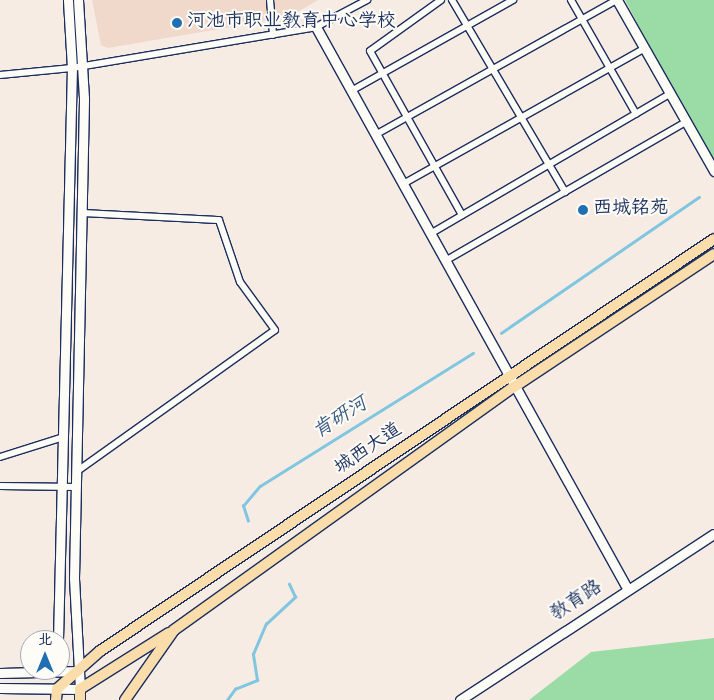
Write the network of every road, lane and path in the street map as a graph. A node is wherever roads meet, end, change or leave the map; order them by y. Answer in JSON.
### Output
{"nodes":[{"id":1,"x":68,"y":0,"type":"edge"},
{"id":2,"x":78,"y":0,"type":"edge"},
{"id":3,"x":270,"y":0,"type":"edge"},
{"id":4,"x":367,"y":0,"type":"edge"},
{"id":5,"x":441,"y":0,"type":"edge"},
{"id":6,"x":452,"y":0,"type":"edge"},
{"id":7,"x":512,"y":0,"type":"edge"},
{"id":8,"x":571,"y":0,"type":"edge"},
{"id":9,"x":617,"y":0,"type":"edge"},
{"id":10,"x":582,"y":20,"type":"junction"},
{"id":11,"x":468,"y":25,"type":"junction"},
{"id":12,"x":316,"y":28,"type":"junction"},
{"id":13,"x":273,"y":35,"type":"junction"},
{"id":14,"x":645,"y":48,"type":"junction"},
{"id":15,"x":84,"y":66,"type":"junction"},
{"id":16,"x":72,"y":68,"type":"junction"},
{"id":17,"x":609,"y":68,"type":"junction"},
{"id":18,"x":493,"y":69,"type":"junction"},
{"id":19,"x":382,"y":73,"type":"junction"},
{"id":20,"x":0,"y":75,"type":"edge"},
{"id":21,"x":351,"y":91,"type":"junction"},
{"id":22,"x":670,"y":94,"type":"junction"},
{"id":23,"x":636,"y":114,"type":"junction"},
{"id":24,"x":408,"y":116,"type":"junction"},
{"id":25,"x":523,"y":117,"type":"junction"},
{"id":26,"x":686,"y":122,"type":"junction"},
{"id":27,"x":375,"y":135,"type":"junction"},
{"id":28,"x":549,"y":164,"type":"junction"},
{"id":29,"x":436,"y":166,"type":"junction"},
{"id":30,"x":714,"y":171,"type":"edge"},
{"id":31,"x":402,"y":184,"type":"junction"},
{"id":32,"x":565,"y":192,"type":"junction"},
{"id":33,"x":81,"y":213,"type":"junction"},
{"id":34,"x":462,"y":215,"type":"junction"},
{"id":35,"x":430,"y":234,"type":"junction"},
{"id":36,"x":714,"y":239,"type":"edge"},
{"id":37,"x":714,"y":254,"type":"edge"},
{"id":38,"x":445,"y":261,"type":"junction"},
{"id":39,"x":509,"y":377,"type":"junction"},
{"id":40,"x":514,"y":387,"type":"junction"},
{"id":41,"x":64,"y":437,"type":"junction"},
{"id":42,"x":0,"y":457,"type":"edge"},
{"id":43,"x":76,"y":472,"type":"junction"},
{"id":44,"x":0,"y":486,"type":"edge"},
{"id":45,"x":63,"y":486,"type":"junction"},
{"id":46,"x":76,"y":487,"type":"junction"},
{"id":47,"x":714,"y":534,"type":"edge"},
{"id":48,"x":627,"y":588,"type":"junction"},
{"id":49,"x":58,"y":630,"type":"edge"},
{"id":50,"x":174,"y":630,"type":"junction"},
{"id":51,"x":70,"y":671,"type":"edge"},
{"id":52,"x":80,"y":671,"type":"junction"},
{"id":53,"x":20,"y":673,"type":"edge"},
{"id":54,"x":0,"y":674,"type":"edge"},
{"id":55,"x":57,"y":680,"type":"edge"},
{"id":56,"x":0,"y":688,"type":"edge"},
{"id":57,"x":57,"y":689,"type":"junction"},
{"id":58,"x":80,"y":689,"type":"junction"},
{"id":59,"x":56,"y":700,"type":"edge"},
{"id":60,"x":80,"y":700,"type":"edge"},
{"id":61,"x":125,"y":700,"type":"edge"},
{"id":62,"x":460,"y":700,"type":"edge"}],
"edges":[{"from":1,"to":16,"type":"main road"},
{"from":2,"to":15,"type":"main road"},
{"from":3,"to":13,"type":"street"},
{"from":4,"to":12,"type":"street"},
{"from":5,"to":19,"type":"street"},
{"from":6,"to":11,"type":"street"},
{"from":7,"to":11,"type":"street"},
{"from":8,"to":10,"type":"street"},
{"from":9,"to":10,"type":"street"},
{"from":9,"to":14,"type":"main road"},
{"from":10,"to":17,"type":"street"},
{"from":10,"to":18,"type":"street"},
{"from":11,"to":18,"type":"street"},
{"from":11,"to":19,"type":"street"},
{"from":12,"to":13,"type":"street"},
{"from":12,"to":21,"type":"main road"},
{"from":13,"to":15,"type":"street"},
{"from":14,"to":17,"type":"street"},
{"from":14,"to":22,"type":"main road"},
{"from":15,"to":16,"type":"street"},
{"from":15,"to":33,"type":"main road"},
{"from":16,"to":20,"type":"street"},
{"from":16,"to":41,"type":"main road"},
{"from":17,"to":23,"type":"street"},
{"from":17,"to":25,"type":"street"},
{"from":18,"to":24,"type":"street"},
{"from":18,"to":25,"type":"street"},
{"from":19,"to":21,"type":"street"},
{"from":19,"to":24,"type":"street"},
{"from":21,"to":27,"type":"main road"},
{"from":22,"to":23,"type":"street"},
{"from":22,"to":26,"type":"main road"},
{"from":23,"to":28,"type":"street"},
{"from":24,"to":27,"type":"street"},
{"from":24,"to":29,"type":"street"},
{"from":25,"to":28,"type":"street"},
{"from":25,"to":29,"type":"street"},
{"from":26,"to":30,"type":"main road"},
{"from":26,"to":32,"type":"street"},
{"from":27,"to":31,"type":"main road"},
{"from":28,"to":32,"type":"street"},
{"from":28,"to":34,"type":"street"},
{"from":29,"to":31,"type":"street"},
{"from":29,"to":34,"type":"street"},
{"from":31,"to":35,"type":"main road"},
{"from":32,"to":38,"type":"street"},
{"from":33,"to":43,"type":"main road"},
{"from":33,"to":43,"type":"street"},
{"from":34,"to":35,"type":"street"},
{"from":35,"to":38,"type":"main road"},
{"from":36,"to":39,"type":"main road","name":"城西大道"},
{"from":37,"to":40,"type":"main road","name":"城西大道"},
{"from":38,"to":39,"type":"main road"},
{"from":39,"to":40,"type":"main road"},
{"from":39,"to":52,"type":"main road","name":"城西大道"},
{"from":40,"to":48,"type":"main road"},
{"from":40,"to":50,"type":"main road","name":"城西大道"},
{"from":41,"to":42,"type":"street"},
{"from":41,"to":45,"type":"main road"},
{"from":43,"to":46,"type":"main road"},
{"from":44,"to":45,"type":"street"},
{"from":45,"to":46,"type":"street"},
{"from":45,"to":49,"type":"main road"},
{"from":46,"to":52,"type":"main road"},
{"from":47,"to":48,"type":"main road","name":"教育路"},
{"from":48,"to":62,"type":"main road","name":"教育路"},
{"from":50,"to":58,"type":"main road"},
{"from":50,"to":61,"type":"main road","name":"城西大道"},
{"from":51,"to":52,"type":"main road"},
{"from":52,"to":57,"type":"main road","name":"城西大道"},
{"from":52,"to":58,"type":"main road"},
{"from":53,"to":54,"type":"main road"},
{"from":55,"to":57,"type":"main road"},
{"from":56,"to":57,"type":"main road"},
{"from":57,"to":58,"type":"main road"},
{"from":57,"to":59,"type":"main road"},
{"from":58,"to":60,"type":"main road"}]}
